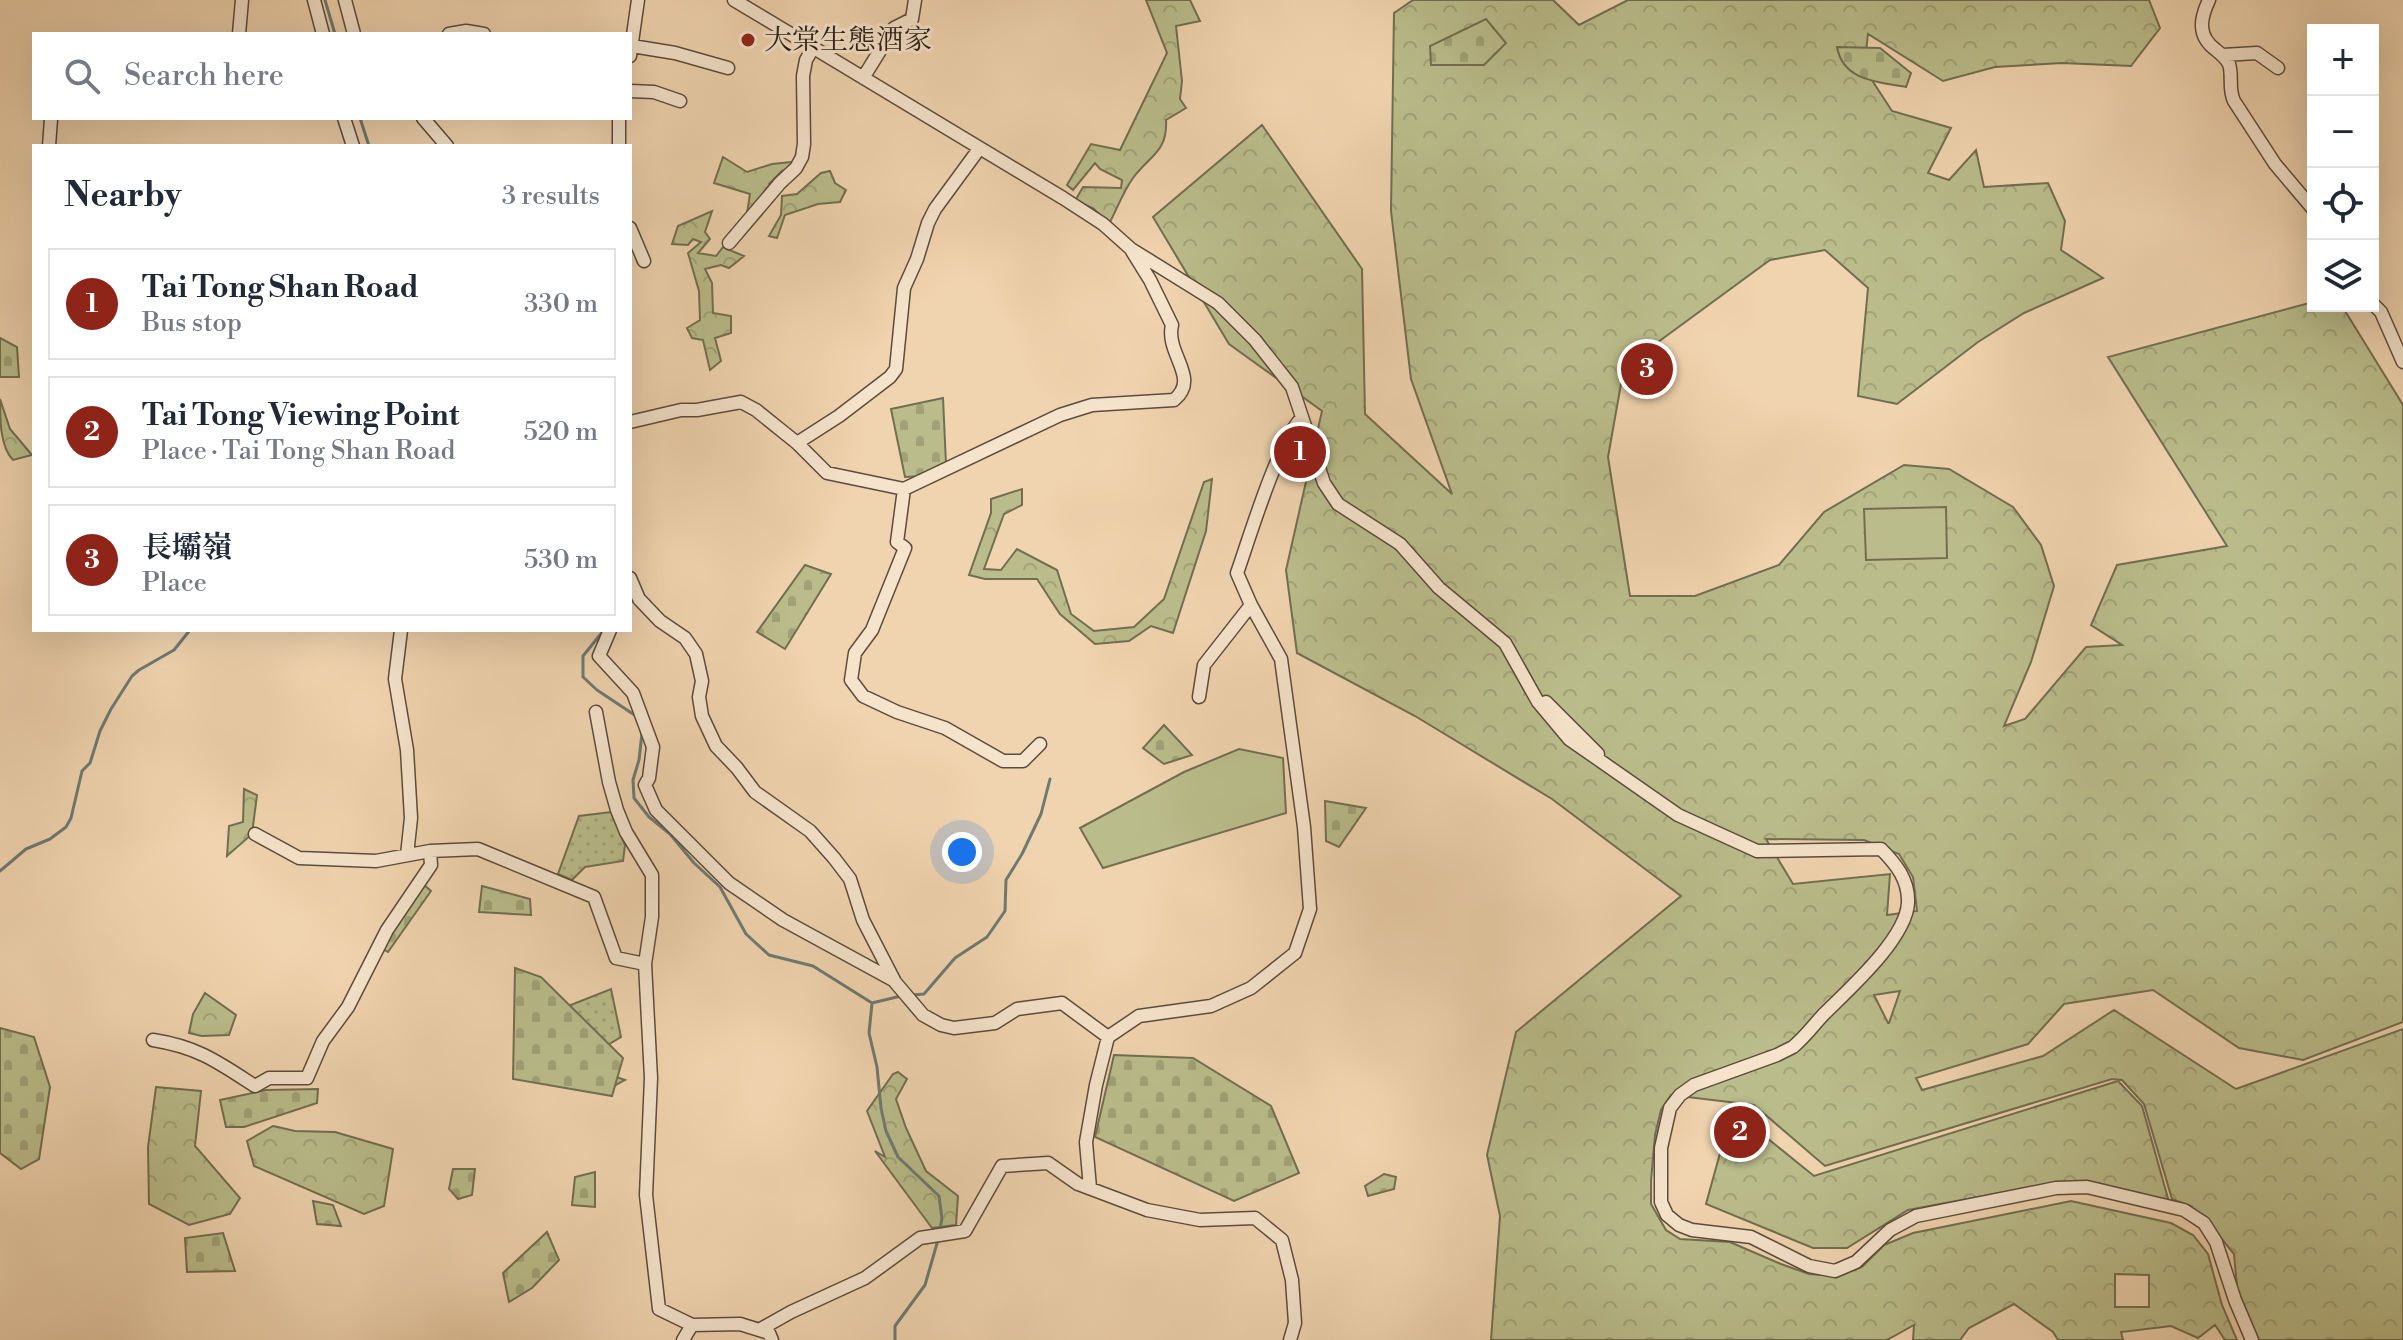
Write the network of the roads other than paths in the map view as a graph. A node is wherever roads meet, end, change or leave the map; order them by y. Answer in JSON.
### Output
{"nodes":[{"id":1,"x":242,"y":0,"type":"edge"},
{"id":2,"x":314,"y":0,"type":"edge"},
{"id":3,"x":345,"y":0,"type":"edge"},
{"id":4,"x":638,"y":0,"type":"edge"},
{"id":5,"x":734,"y":0,"type":"edge"},
{"id":6,"x":915,"y":0,"type":"edge"},
{"id":7,"x":2209,"y":0,"type":"edge"},
{"id":8,"x":239,"y":32,"type":"edge"},
{"id":9,"x":322,"y":32,"type":"edge"},
{"id":10,"x":353,"y":32,"type":"edge"},
{"id":11,"x":632,"y":44,"type":"edge"},
{"id":12,"x":813,"y":48,"type":"junction"},
{"id":13,"x":632,"y":51,"type":"edge"},
{"id":14,"x":2223,"y":55,"type":"junction"},
{"id":15,"x":728,"y":68,"type":"dead end"},
{"id":16,"x":2278,"y":68,"type":"dead end"},
{"id":17,"x":863,"y":78,"type":"junction"},
{"id":18,"x":632,"y":91,"type":"edge"},
{"id":19,"x":680,"y":101,"type":"dead end"},
{"id":20,"x":51,"y":120,"type":"edge"},
{"id":21,"x":345,"y":120,"type":"edge"},
{"id":22,"x":425,"y":120,"type":"edge"},
{"id":23,"x":619,"y":120,"type":"edge"},
{"id":24,"x":49,"y":144,"type":"edge"},
{"id":25,"x":352,"y":144,"type":"edge"},
{"id":26,"x":445,"y":144,"type":"edge"},
{"id":27,"x":619,"y":144,"type":"edge"},
{"id":28,"x":979,"y":149,"type":"junction"},
{"id":29,"x":2307,"y":202,"type":"edge"},
{"id":30,"x":632,"y":233,"type":"edge"},
{"id":31,"x":729,"y":243,"type":"dead end"},
{"id":32,"x":1131,"y":249,"type":"junction"},
{"id":33,"x":644,"y":261,"type":"dead end"},
{"id":34,"x":2379,"y":310,"type":"edge"},
{"id":35,"x":2403,"y":362,"type":"edge"},
{"id":36,"x":1302,"y":418,"type":"junction"},
{"id":37,"x":632,"y":422,"type":"edge"},
{"id":38,"x":797,"y":443,"type":"junction"},
{"id":39,"x":1287,"y":443,"type":"junction"},
{"id":40,"x":1311,"y":443,"type":"junction"},
{"id":41,"x":904,"y":489,"type":"junction"},
{"id":42,"x":632,"y":583,"type":"edge"},
{"id":43,"x":1251,"y":605,"type":"junction"},
{"id":44,"x":401,"y":632,"type":"edge"},
{"id":45,"x":609,"y":632,"type":"edge"},
{"id":46,"x":1199,"y":697,"type":"dead end"},
{"id":47,"x":596,"y":712,"type":"dead end"},
{"id":48,"x":1040,"y":744,"type":"dead end"},
{"id":49,"x":255,"y":834,"type":"dead end"},
{"id":50,"x":430,"y":851,"type":"junction"},
{"id":51,"x":407,"y":855,"type":"junction"},
{"id":52,"x":645,"y":964,"type":"junction"},
{"id":53,"x":895,"y":982,"type":"junction"},
{"id":54,"x":1108,"y":1037,"type":"junction"},
{"id":55,"x":153,"y":1040,"type":"dead end"},
{"id":56,"x":1090,"y":1188,"type":"junction"},
{"id":57,"x":1295,"y":1323,"type":"junction"},
{"id":58,"x":692,"y":1325,"type":"junction"},
{"id":59,"x":759,"y":1330,"type":"junction"},
{"id":60,"x":683,"y":1340,"type":"edge"},
{"id":61,"x":772,"y":1340,"type":"edge"},
{"id":62,"x":1290,"y":1340,"type":"edge"},
{"id":63,"x":1300,"y":1340,"type":"edge"},
{"id":64,"x":2252,"y":1340,"type":"edge"}],
"edges":[{"from":1,"to":8,"type":"street"},
{"from":2,"to":9,"type":"street"},
{"from":3,"to":10,"type":"street"},
{"from":4,"to":11,"type":"street"},
{"from":5,"to":12,"type":"street"},
{"from":6,"to":17,"type":"street"},
{"from":7,"to":14,"type":"street"},
{"from":12,"to":17,"type":"street"},
{"from":12,"to":31,"type":"street"},
{"from":13,"to":15,"type":"street"},
{"from":14,"to":16,"type":"street"},
{"from":14,"to":29,"type":"street"},
{"from":17,"to":28,"type":"street"},
{"from":18,"to":19,"type":"street"},
{"from":20,"to":24,"type":"street"},
{"from":21,"to":25,"type":"street"},
{"from":22,"to":26,"type":"street"},
{"from":23,"to":27,"type":"street"},
{"from":28,"to":32,"type":"street"},
{"from":28,"to":38,"type":"street"},
{"from":30,"to":33,"type":"street"},
{"from":32,"to":36,"type":"street"},
{"from":32,"to":41,"type":"street"},
{"from":34,"to":35,"type":"street"},
{"from":36,"to":39,"type":"street"},
{"from":36,"to":40,"type":"street"},
{"from":37,"to":38,"type":"street"},
{"from":38,"to":41,"type":"street"},
{"from":39,"to":40,"type":"street"},
{"from":39,"to":43,"type":"street"},
{"from":40,"to":64,"type":"street"},
{"from":41,"to":48,"type":"street"},
{"from":42,"to":53,"type":"street"},
{"from":43,"to":46,"type":"street"},
{"from":43,"to":54,"type":"street"},
{"from":44,"to":51,"type":"street"},
{"from":45,"to":53,"type":"street"},
{"from":47,"to":52,"type":"street"},
{"from":49,"to":51,"type":"street"},
{"from":50,"to":51,"type":"street"},
{"from":50,"to":52,"type":"street"},
{"from":50,"to":55,"type":"street"},
{"from":52,"to":58,"type":"street"},
{"from":53,"to":54,"type":"street"},
{"from":54,"to":56,"type":"street"},
{"from":56,"to":57,"type":"street"},
{"from":56,"to":59,"type":"street"},
{"from":57,"to":62,"type":"street"},
{"from":57,"to":63,"type":"street"},
{"from":58,"to":59,"type":"street"},
{"from":58,"to":60,"type":"street"},
{"from":59,"to":61,"type":"street"}]}
